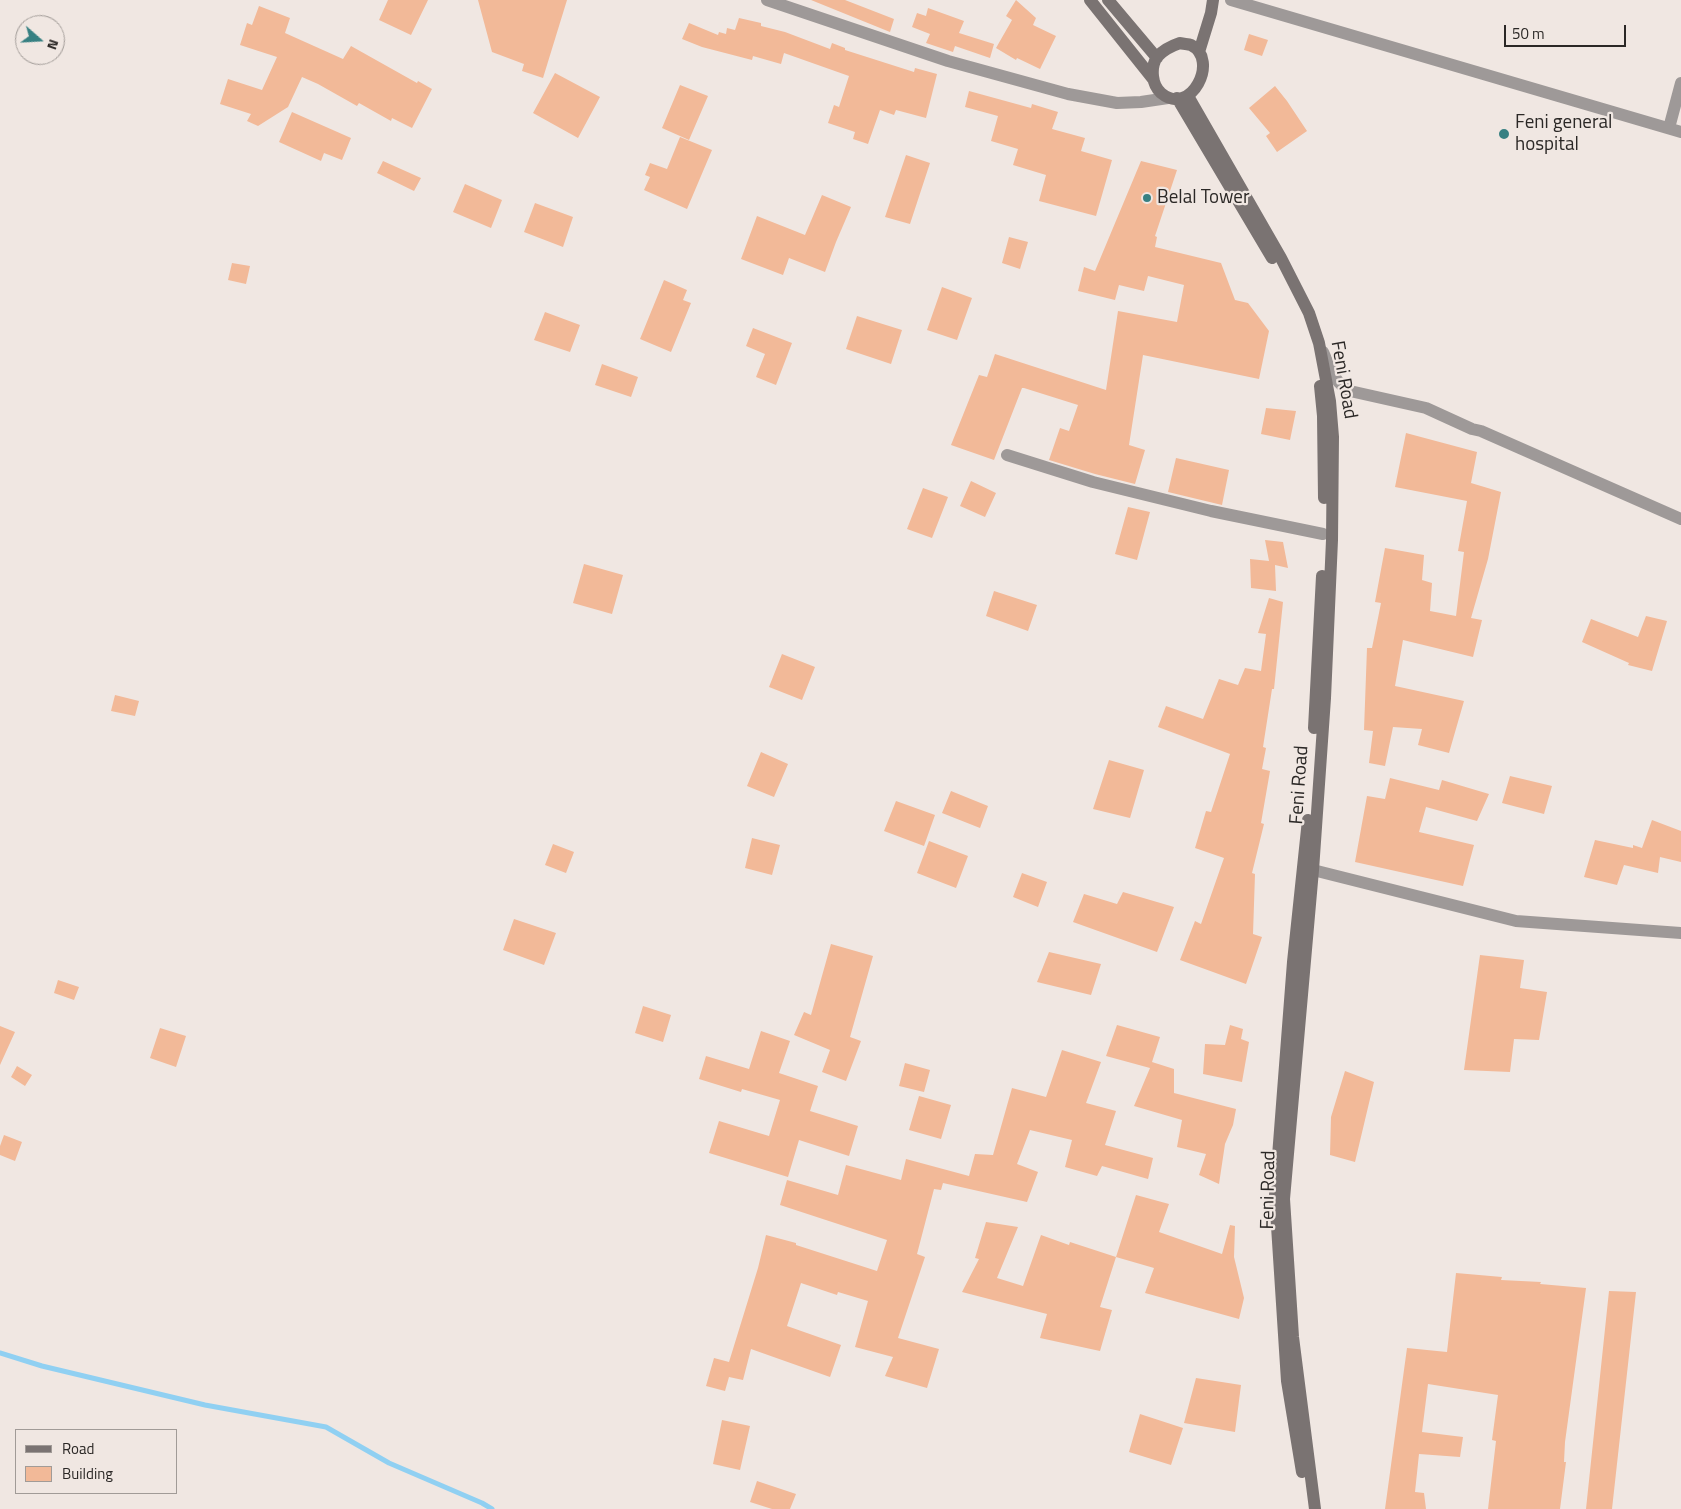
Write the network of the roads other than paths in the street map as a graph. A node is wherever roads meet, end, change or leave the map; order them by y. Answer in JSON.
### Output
{"nodes":[{"id":1,"x":766,"y":0,"type":"edge"},
{"id":2,"x":1090,"y":0,"type":"edge"},
{"id":3,"x":1108,"y":0,"type":"edge"},
{"id":4,"x":1213,"y":0,"type":"edge"},
{"id":5,"x":1231,"y":0,"type":"edge"},
{"id":6,"x":1198,"y":52,"type":"junction"},
{"id":7,"x":1157,"y":58,"type":"junction"},
{"id":8,"x":1153,"y":80,"type":"junction"},
{"id":9,"x":1681,"y":83,"type":"edge"},
{"id":10,"x":1178,"y":97,"type":"junction"},
{"id":11,"x":1675,"y":130,"type":"edge"},
{"id":12,"x":1319,"y":343,"type":"junction"},
{"id":13,"x":1007,"y":455,"type":"dead end"},
{"id":14,"x":1681,"y":519,"type":"edge"},
{"id":15,"x":1323,"y":534,"type":"junction"},
{"id":16,"x":1313,"y":870,"type":"junction"},
{"id":17,"x":1681,"y":932,"type":"edge"},
{"id":18,"x":1308,"y":1509,"type":"edge"},
{"id":19,"x":1315,"y":1509,"type":"edge"}],
"edges":[{"from":1,"to":10,"type":"street"},
{"from":2,"to":8,"type":"main road"},
{"from":3,"to":7,"type":"main road"},
{"from":4,"to":6,"type":"main road"},
{"from":5,"to":11,"type":"street"},
{"from":6,"to":7,"type":"main road"},
{"from":6,"to":10,"type":"main road"},
{"from":7,"to":8,"type":"main road"},
{"from":8,"to":10,"type":"main road"},
{"from":9,"to":11,"type":"street"},
{"from":10,"to":12,"type":"main road","name":"Feni Road"},
{"from":10,"to":15,"type":"main road"},
{"from":12,"to":14,"type":"street"},
{"from":12,"to":16,"type":"main road","name":"Feni Road"},
{"from":13,"to":15,"type":"street"},
{"from":15,"to":18,"type":"main road"},
{"from":16,"to":17,"type":"street"},
{"from":16,"to":19,"type":"main road","name":"Feni Road"}]}
